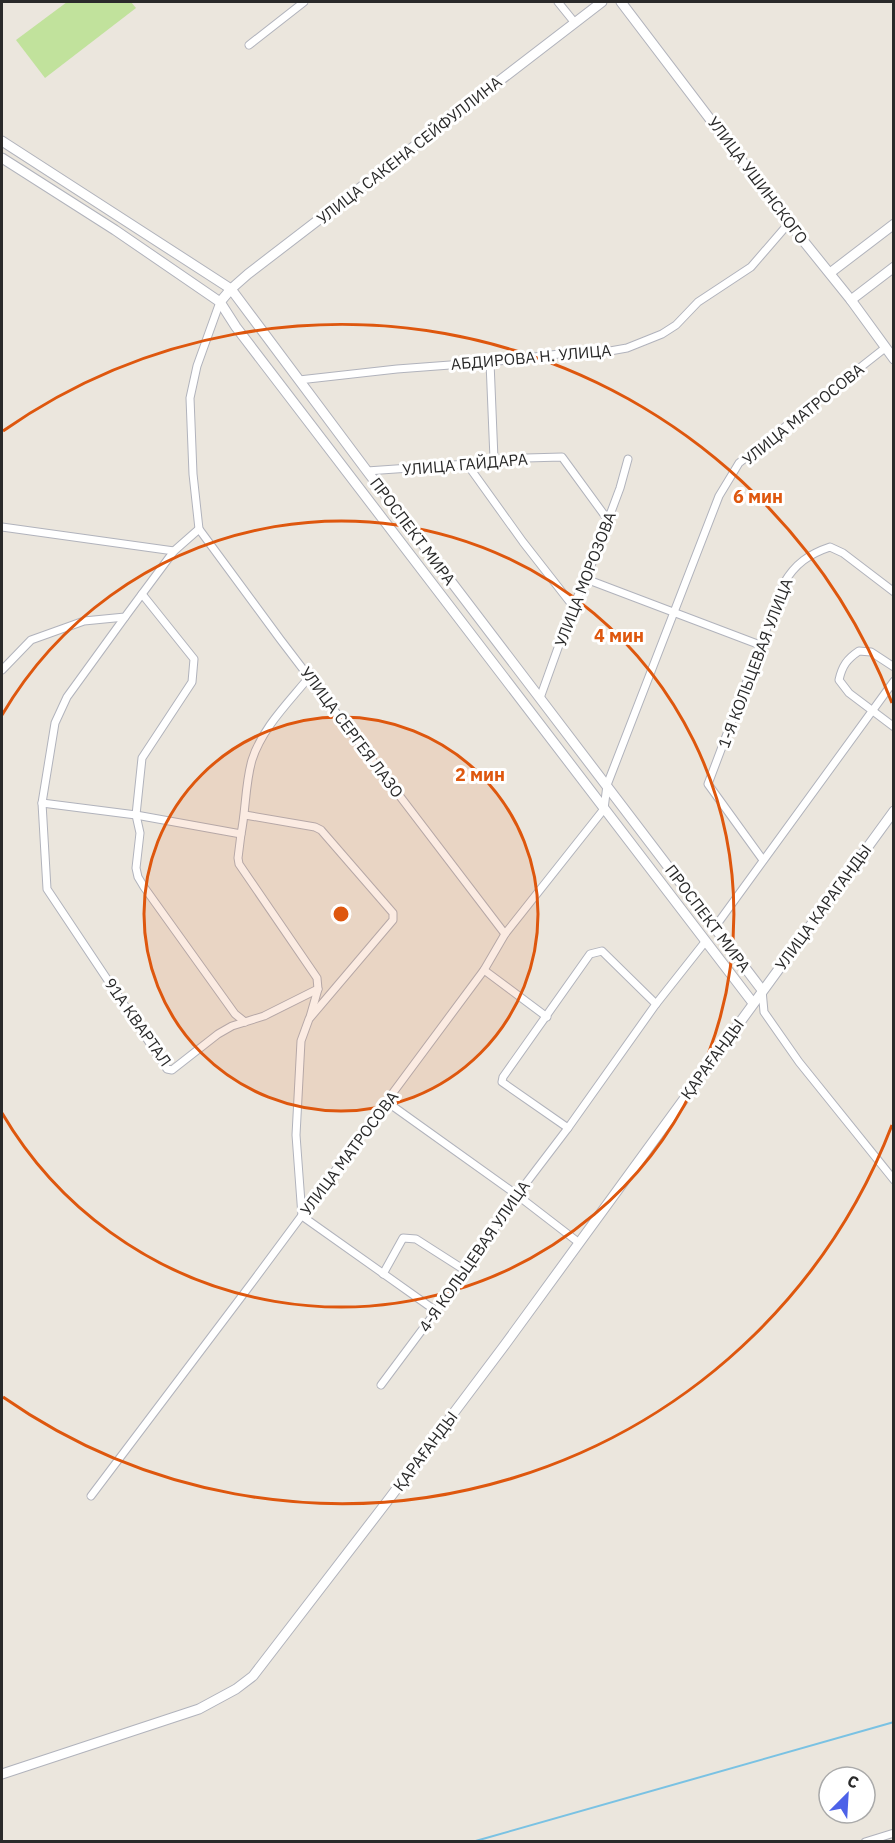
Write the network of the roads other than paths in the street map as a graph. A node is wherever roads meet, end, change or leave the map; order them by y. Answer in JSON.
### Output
{"nodes":[{"id":1,"x":304,"y":2,"type":"edge"},
{"id":2,"x":558,"y":2,"type":"edge"},
{"id":3,"x":602,"y":2,"type":"edge"},
{"id":4,"x":621,"y":2,"type":"edge"},
{"id":5,"x":575,"y":23,"type":"junction"},
{"id":6,"x":249,"y":45,"type":"dead end"},
{"id":7,"x":2,"y":141,"type":"edge"},
{"id":8,"x":2,"y":158,"type":"edge"},
{"id":9,"x":789,"y":223,"type":"junction"},
{"id":10,"x":894,"y":224,"type":"edge"},
{"id":11,"x":894,"y":267,"type":"edge"},
{"id":12,"x":830,"y":273,"type":"junction"},
{"id":13,"x":231,"y":289,"type":"junction"},
{"id":14,"x":851,"y":300,"type":"junction"},
{"id":15,"x":220,"y":302,"type":"junction"},
{"id":16,"x":885,"y":348,"type":"junction"},
{"id":17,"x":894,"y":359,"type":"edge"},
{"id":18,"x":490,"y":362,"type":"junction"},
{"id":19,"x":299,"y":380,"type":"junction"},
{"id":20,"x":494,"y":459,"type":"junction"},
{"id":21,"x":628,"y":459,"type":"dead end"},
{"id":22,"x":467,"y":464,"type":"junction"},
{"id":23,"x":367,"y":471,"type":"junction"},
{"id":24,"x":608,"y":520,"type":"junction"},
{"id":25,"x":2,"y":527,"type":"edge"},
{"id":26,"x":199,"y":529,"type":"junction"},
{"id":27,"x":174,"y":551,"type":"junction"},
{"id":28,"x":586,"y":579,"type":"junction"},
{"id":29,"x":894,"y":592,"type":"edge"},
{"id":30,"x":142,"y":594,"type":"junction"},
{"id":31,"x":573,"y":606,"type":"junction"},
{"id":32,"x":673,"y":612,"type":"junction"},
{"id":33,"x":125,"y":617,"type":"junction"},
{"id":34,"x":760,"y":645,"type":"junction"},
{"id":35,"x":894,"y":667,"type":"edge"},
{"id":36,"x":2,"y":670,"type":"edge"},
{"id":37,"x":310,"y":676,"type":"junction"},
{"id":38,"x":894,"y":681,"type":"edge"},
{"id":39,"x":540,"y":698,"type":"junction"},
{"id":40,"x":872,"y":710,"type":"junction"},
{"id":41,"x":894,"y":727,"type":"edge"},
{"id":42,"x":607,"y":785,"type":"junction"},
{"id":43,"x":42,"y":803,"type":"junction"},
{"id":44,"x":604,"y":809,"type":"junction"},
{"id":45,"x":894,"y":811,"type":"edge"},
{"id":46,"x":136,"y":815,"type":"junction"},
{"id":47,"x":245,"y":815,"type":"junction"},
{"id":48,"x":241,"y":834,"type":"junction"},
{"id":49,"x":763,"y":860,"type":"junction"},
{"id":50,"x":715,"y":927,"type":"junction"},
{"id":51,"x":505,"y":934,"type":"junction"},
{"id":52,"x":705,"y":942,"type":"junction"},
{"id":53,"x":484,"y":970,"type":"junction"},
{"id":54,"x":318,"y":990,"type":"junction"},
{"id":55,"x":762,"y":990,"type":"junction"},
{"id":56,"x":656,"y":1004,"type":"junction"},
{"id":57,"x":753,"y":1004,"type":"junction"},
{"id":58,"x":764,"y":1012,"type":"junction"},
{"id":59,"x":547,"y":1017,"type":"junction"},
{"id":60,"x":309,"y":1019,"type":"junction"},
{"id":61,"x":245,"y":1022,"type":"junction"},
{"id":62,"x":387,"y":1102,"type":"junction"},
{"id":63,"x":568,"y":1128,"type":"junction"},
{"id":64,"x":894,"y":1180,"type":"edge"},
{"id":65,"x":517,"y":1195,"type":"junction"},
{"id":66,"x":302,"y":1216,"type":"junction"},
{"id":67,"x":578,"y":1242,"type":"junction"},
{"id":68,"x":466,"y":1271,"type":"junction"},
{"id":69,"x":383,"y":1274,"type":"junction"},
{"id":70,"x":436,"y":1311,"type":"junction"},
{"id":71,"x":381,"y":1385,"type":"dead end"},
{"id":72,"x":91,"y":1496,"type":"dead end"},
{"id":73,"x":2,"y":1774,"type":"edge"},
{"id":74,"x":894,"y":1833,"type":"edge"},
{"id":75,"x":865,"y":1842,"type":"edge"}],
"edges":[{"from":1,"to":6,"type":"street"},
{"from":2,"to":5,"type":"street"},
{"from":3,"to":5,"type":"main road","name":"УЛИЦА САКЕНА СЕЙФУЛЛИНА"},
{"from":4,"to":9,"type":"main road","name":"УЛИЦА УШИНСКОГО"},
{"from":5,"to":13,"type":"main road","name":"УЛИЦА САКЕНА СЕЙФУЛЛИНА"},
{"from":7,"to":13,"type":"main road","name":"ПРОСПЕКТ МИРА"},
{"from":8,"to":15,"type":"main road","name":"ПРОСПЕКТ МИРА"},
{"from":9,"to":12,"type":"main road","name":"УЛИЦА УШИНСКОГО"},
{"from":9,"to":18,"type":"street","name":"АБДИРОВА Н. УЛИЦА"},
{"from":10,"to":12,"type":"main road"},
{"from":11,"to":14,"type":"main road"},
{"from":12,"to":14,"type":"main road","name":"УЛИЦА УШИНСКОГО"},
{"from":13,"to":15,"type":"main road","name":"УЛИЦА САКЕНА СЕЙФУЛЛИНА"},
{"from":13,"to":19,"type":"main road","name":"ПРОСПЕКТ МИРА"},
{"from":14,"to":16,"type":"main road","name":"УЛИЦА УШИНСКОГО"},
{"from":15,"to":26,"type":"street"},
{"from":15,"to":44,"type":"main road","name":"ПРОСПЕКТ МИРА"},
{"from":16,"to":17,"type":"main road","name":"УЛИЦА УШИНСКОГО"},
{"from":16,"to":32,"type":"street","name":"УЛИЦА МАТРОСОВА"},
{"from":18,"to":19,"type":"street","name":"АБДИРОВА Н. УЛИЦА"},
{"from":18,"to":20,"type":"street"},
{"from":19,"to":23,"type":"main road","name":"ПРОСПЕКТ МИРА"},
{"from":20,"to":22,"type":"street","name":"УЛИЦА ГАЙДАРА"},
{"from":20,"to":24,"type":"street","name":"УЛИЦА ГАЙДАРА"},
{"from":21,"to":24,"type":"street","name":"УЛИЦА МОРОЗОВА"},
{"from":22,"to":23,"type":"street","name":"УЛИЦА ГАЙДАРА"},
{"from":22,"to":31,"type":"street"},
{"from":23,"to":39,"type":"main road","name":"ПРОСПЕКТ МИРА"},
{"from":24,"to":28,"type":"street","name":"УЛИЦА МОРОЗОВА"},
{"from":25,"to":27,"type":"street"},
{"from":26,"to":27,"type":"street"},
{"from":26,"to":37,"type":"street","name":"УЛИЦА СЕРГЕЯ ЛАЗО"},
{"from":27,"to":30,"type":"street"},
{"from":28,"to":31,"type":"street","name":"УЛИЦА МОРОЗОВА"},
{"from":28,"to":32,"type":"street"},
{"from":29,"to":34,"type":"street","name":"1-Я КОЛЬЦЕВАЯ УЛИЦА"},
{"from":30,"to":33,"type":"street"},
{"from":30,"to":46,"type":"street"},
{"from":31,"to":39,"type":"street","name":"УЛИЦА МОРОЗОВА"},
{"from":32,"to":34,"type":"street"},
{"from":32,"to":42,"type":"street","name":"УЛИЦА МАТРОСОВА"},
{"from":33,"to":36,"type":"street"},
{"from":33,"to":43,"type":"street"},
{"from":34,"to":49,"type":"street","name":"1-Я КОЛЬЦЕВАЯ УЛИЦА"},
{"from":35,"to":40,"type":"street"},
{"from":37,"to":47,"type":"street"},
{"from":37,"to":51,"type":"street","name":"УЛИЦА СЕРГЕЯ ЛАЗО"},
{"from":38,"to":40,"type":"street"},
{"from":39,"to":42,"type":"main road","name":"ПРОСПЕКТ МИРА"},
{"from":40,"to":41,"type":"street"},
{"from":40,"to":49,"type":"street"},
{"from":42,"to":44,"type":"street","name":"УЛИЦА МАТРОСОВА"},
{"from":42,"to":50,"type":"main road","name":"ПРОСПЕКТ МИРА"},
{"from":43,"to":46,"type":"street"},
{"from":43,"to":61,"type":"street","name":"91А КВАРТАЛ"},
{"from":44,"to":51,"type":"street","name":"УЛИЦА МАТРОСОВА"},
{"from":44,"to":52,"type":"main road","name":"ПРОСПЕКТ МИРА"},
{"from":45,"to":55,"type":"main road","name":"УЛИЦА КАРАГАНДЫ"},
{"from":46,"to":48,"type":"street"},
{"from":46,"to":61,"type":"street"},
{"from":47,"to":48,"type":"street"},
{"from":47,"to":60,"type":"street"},
{"from":48,"to":54,"type":"street"},
{"from":49,"to":50,"type":"street"},
{"from":50,"to":55,"type":"main road","name":"ПРОСПЕКТ МИРА"},
{"from":51,"to":53,"type":"street","name":"УЛИЦА МАТРОСОВА"},
{"from":52,"to":56,"type":"street","name":"4-Я КОЛЬЦЕВАЯ УЛИЦА"},
{"from":52,"to":57,"type":"main road","name":"ПРОСПЕКТ МИРА"},
{"from":53,"to":59,"type":"street"},
{"from":53,"to":62,"type":"street","name":"УЛИЦА МАТРОСОВА"},
{"from":54,"to":60,"type":"street"},
{"from":54,"to":61,"type":"street"},
{"from":55,"to":57,"type":"main road","name":"УЛИЦА КАРАГАНДЫ"},
{"from":55,"to":58,"type":"street"},
{"from":56,"to":59,"type":"street"},
{"from":56,"to":63,"type":"street","name":"4-Я КОЛЬЦЕВАЯ УЛИЦА"},
{"from":57,"to":58,"type":"street"},
{"from":57,"to":67,"type":"main road","name":"ҚАРАҒАНДЫ"},
{"from":58,"to":64,"type":"street"},
{"from":59,"to":63,"type":"street"},
{"from":60,"to":66,"type":"street"},
{"from":62,"to":65,"type":"street"},
{"from":62,"to":66,"type":"street","name":"УЛИЦА МАТРОСОВА"},
{"from":63,"to":65,"type":"street","name":"4-Я КОЛЬЦЕВАЯ УЛИЦА"},
{"from":65,"to":67,"type":"street"},
{"from":65,"to":68,"type":"street","name":"4-Я КОЛЬЦЕВАЯ УЛИЦА"},
{"from":66,"to":69,"type":"street"},
{"from":66,"to":72,"type":"street","name":"УЛИЦА МАТРОСОВА"},
{"from":67,"to":73,"type":"main road","name":"ҚАРАҒАНДЫ"},
{"from":68,"to":69,"type":"street"},
{"from":68,"to":70,"type":"street","name":"4-Я КОЛЬЦЕВАЯ УЛИЦА"},
{"from":69,"to":70,"type":"street"},
{"from":70,"to":71,"type":"street","name":"4-Я КОЛЬЦЕВАЯ УЛИЦА"},
{"from":74,"to":75,"type":"street"}]}
